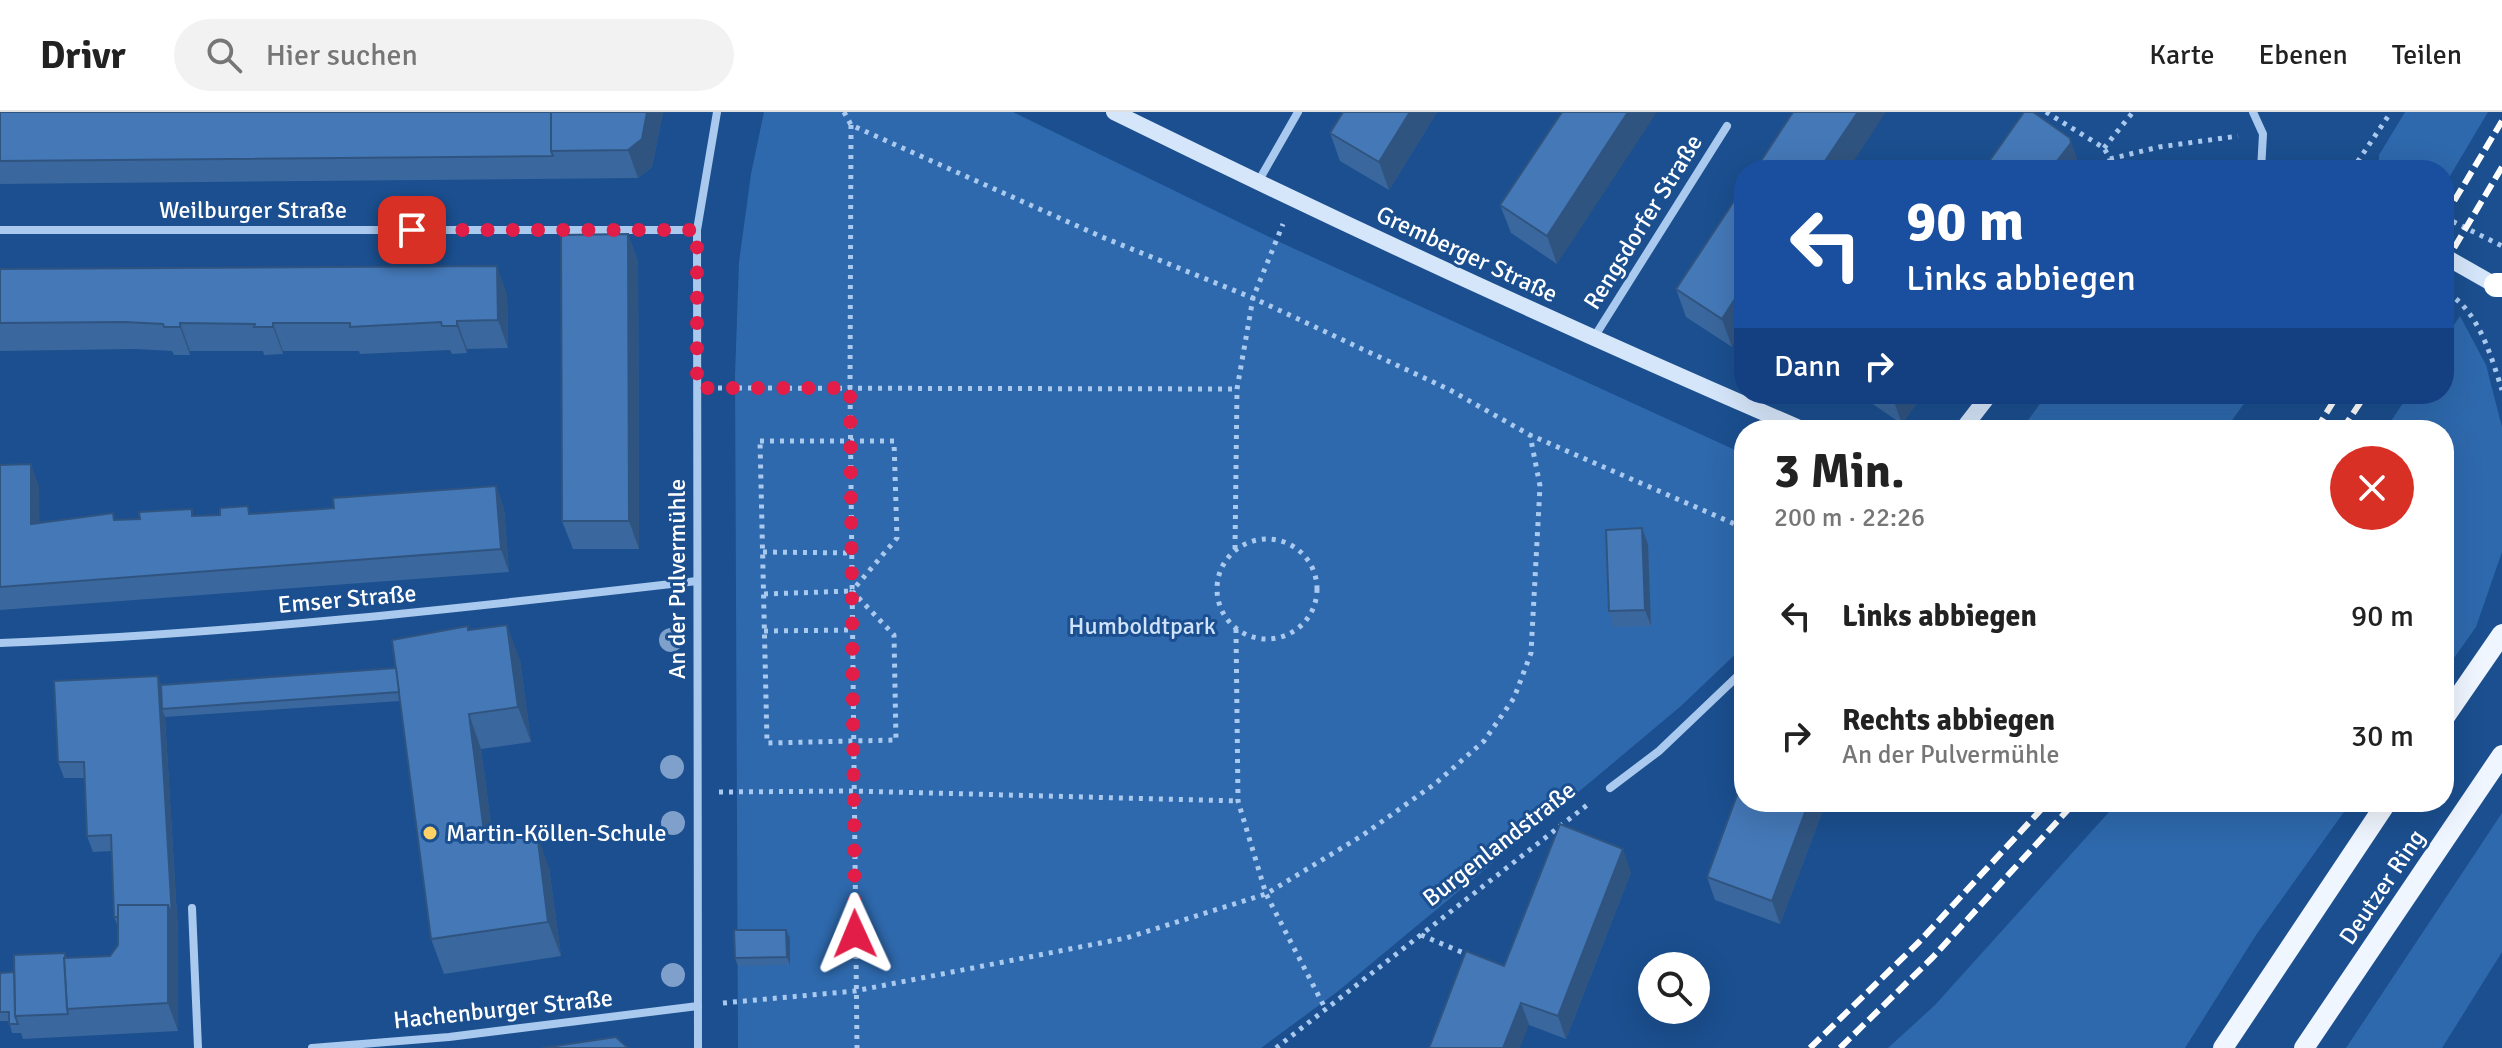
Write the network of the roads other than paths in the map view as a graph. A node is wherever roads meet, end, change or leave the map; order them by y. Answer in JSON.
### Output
{"nodes":[{"id":1,"x":717,"y":112,"type":"edge"},
{"id":2,"x":1114,"y":112,"type":"edge"},
{"id":3,"x":1298,"y":112,"type":"edge"},
{"id":4,"x":2253,"y":112,"type":"edge"},
{"id":5,"x":1727,"y":126,"type":"dead end"},
{"id":6,"x":2262,"y":160,"type":"edge"},
{"id":7,"x":1257,"y":182,"type":"junction"},
{"id":8,"x":0,"y":230,"type":"edge"},
{"id":9,"x":697,"y":230,"type":"junction"},
{"id":10,"x":2454,"y":262,"type":"edge"},
{"id":11,"x":2501,"y":289,"type":"edge"},
{"id":12,"x":1593,"y":339,"type":"junction"},
{"id":13,"x":1734,"y":400,"type":"edge"},
{"id":14,"x":1744,"y":404,"type":"edge"},
{"id":15,"x":1982,"y":404,"type":"edge"},
{"id":16,"x":1781,"y":420,"type":"edge"},
{"id":17,"x":1970,"y":420,"type":"edge"},
{"id":18,"x":697,"y":581,"type":"junction"},
{"id":19,"x":2502,"y":634,"type":"edge"},
{"id":20,"x":0,"y":643,"type":"edge"},
{"id":21,"x":1734,"y":680,"type":"edge"},
{"id":22,"x":2454,"y":704,"type":"edge"},
{"id":23,"x":2502,"y":755,"type":"edge"},
{"id":24,"x":1610,"y":788,"type":"road end"},
{"id":25,"x":2380,"y":812,"type":"edge"},
{"id":26,"x":192,"y":908,"type":"dead end"},
{"id":27,"x":698,"y":1006,"type":"junction"},
{"id":28,"x":198,"y":1048,"type":"edge"},
{"id":29,"x":312,"y":1048,"type":"edge"},
{"id":30,"x":698,"y":1048,"type":"edge"},
{"id":31,"x":2223,"y":1048,"type":"edge"},
{"id":32,"x":2304,"y":1048,"type":"edge"}],
"edges":[{"from":1,"to":9,"type":"street","name":"An der Pulvermühle"},
{"from":2,"to":7,"type":"street","name":"Gremberger Straße"},
{"from":3,"to":7,"type":"street"},
{"from":4,"to":6,"type":"street"},
{"from":5,"to":12,"type":"street","name":"Rengsdorfer Straße"},
{"from":7,"to":12,"type":"street","name":"Gremberger Straße"},
{"from":8,"to":9,"type":"street","name":"Weilburger Straße"},
{"from":9,"to":18,"type":"street","name":"An der Pulvermühle"},
{"from":10,"to":11,"type":"street"},
{"from":12,"to":13,"type":"street","name":"Gremberger Straße"},
{"from":14,"to":16,"type":"street","name":"Gremberger Straße"},
{"from":15,"to":17,"type":"street"},
{"from":18,"to":20,"type":"street","name":"Emser Straße"},
{"from":18,"to":27,"type":"street","name":"An der Pulvermühle"},
{"from":19,"to":22,"type":"main road"},
{"from":21,"to":24,"type":"street","name":"Burgenlandstraße"},
{"from":23,"to":32,"type":"main road","name":"Deutzer Ring"},
{"from":25,"to":31,"type":"main road","name":"Deutzer Ring"},
{"from":26,"to":28,"type":"street"},
{"from":27,"to":29,"type":"street","name":"Hachenburger Straße"},
{"from":27,"to":30,"type":"street","name":"An der Pulvermühle"}]}
